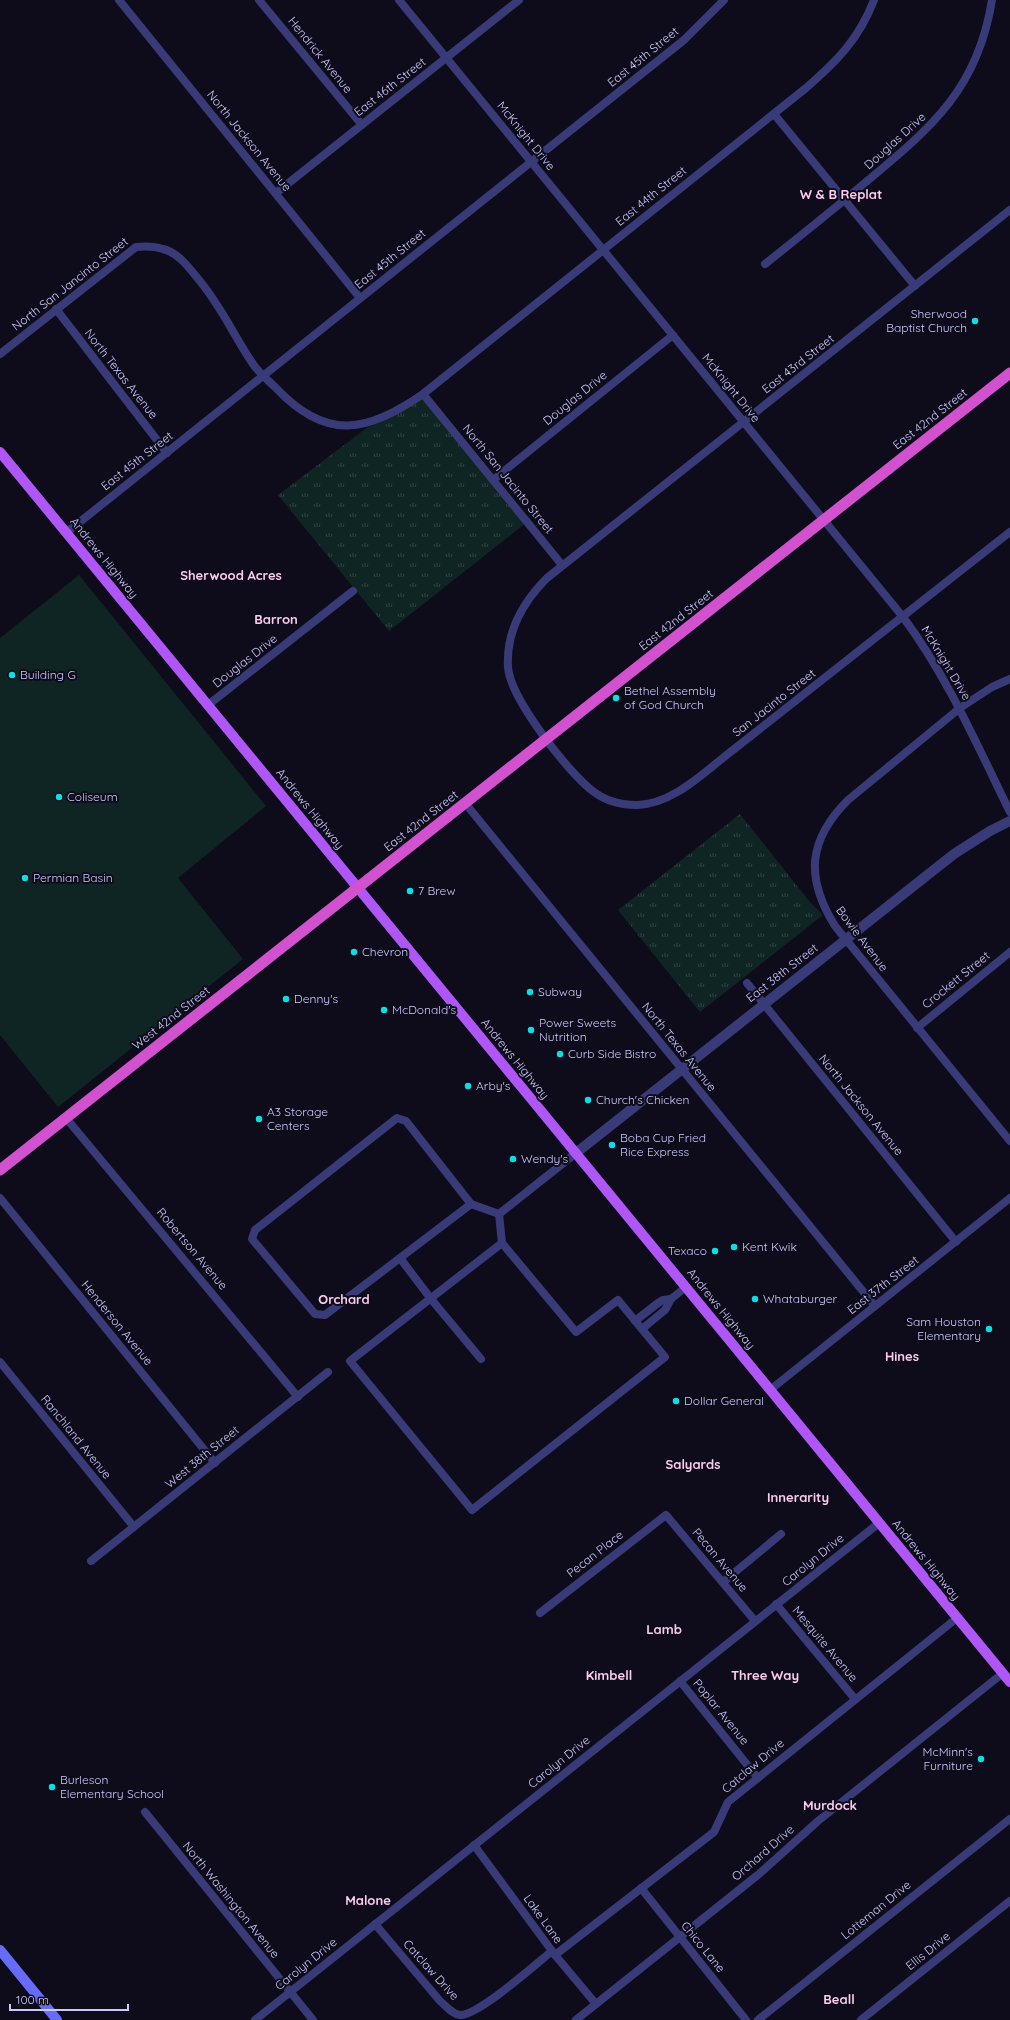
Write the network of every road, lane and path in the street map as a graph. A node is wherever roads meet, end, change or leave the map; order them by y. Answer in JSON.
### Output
{"nodes":[{"id":1,"x":120,"y":0,"type":"edge"},
{"id":2,"x":259,"y":0,"type":"edge"},
{"id":3,"x":399,"y":0,"type":"edge"},
{"id":4,"x":519,"y":0,"type":"edge"},
{"id":5,"x":724,"y":0,"type":"edge"},
{"id":6,"x":874,"y":0,"type":"edge"},
{"id":7,"x":992,"y":0,"type":"edge"},
{"id":8,"x":446,"y":57,"type":"junction"},
{"id":9,"x":774,"y":114,"type":"junction"},
{"id":10,"x":362,"y":125,"type":"junction"},
{"id":11,"x":531,"y":161,"type":"junction"},
{"id":12,"x":276,"y":193,"type":"junction"},
{"id":13,"x":845,"y":200,"type":"junction"},
{"id":14,"x":1010,"y":210,"type":"edge"},
{"id":15,"x":603,"y":250,"type":"junction"},
{"id":16,"x":765,"y":264,"type":"dead end"},
{"id":17,"x":915,"y":286,"type":"junction"},
{"id":18,"x":360,"y":298,"type":"junction"},
{"id":19,"x":56,"y":309,"type":"junction"},
{"id":20,"x":673,"y":335,"type":"junction"},
{"id":21,"x":0,"y":354,"type":"edge"},
{"id":22,"x":1010,"y":373,"type":"edge"},
{"id":23,"x":264,"y":375,"type":"junction"},
{"id":24,"x":423,"y":394,"type":"junction"},
{"id":25,"x":743,"y":422,"type":"junction"},
{"id":26,"x":0,"y":452,"type":"edge"},
{"id":27,"x":167,"y":453,"type":"junction"},
{"id":28,"x":493,"y":480,"type":"junction"},
{"id":29,"x":823,"y":520,"type":"junction"},
{"id":30,"x":1010,"y":532,"type":"edge"},
{"id":31,"x":66,"y":533,"type":"junction"},
{"id":32,"x":562,"y":566,"type":"junction"},
{"id":33,"x":353,"y":591,"type":"dead end"},
{"id":34,"x":903,"y":617,"type":"junction"},
{"id":35,"x":1010,"y":679,"type":"edge"},
{"id":36,"x":208,"y":705,"type":"junction"},
{"id":37,"x":960,"y":708,"type":"junction"},
{"id":38,"x":546,"y":739,"type":"junction"},
{"id":39,"x":465,"y":803,"type":"junction"},
{"id":40,"x":1010,"y":812,"type":"edge"},
{"id":41,"x":1010,"y":821,"type":"edge"},
{"id":42,"x":358,"y":888,"type":"junction"},
{"id":43,"x":845,"y":940,"type":"junction"},
{"id":44,"x":1010,"y":952,"type":"edge"},
{"id":45,"x":747,"y":983,"type":"dead end"},
{"id":46,"x":764,"y":1004,"type":"junction"},
{"id":47,"x":917,"y":1028,"type":"junction"},
{"id":48,"x":682,"y":1069,"type":"junction"},
{"id":49,"x":66,"y":1118,"type":"junction"},
{"id":50,"x":1010,"y":1141,"type":"edge"},
{"id":51,"x":576,"y":1153,"type":"junction"},
{"id":52,"x":0,"y":1170,"type":"edge"},
{"id":53,"x":0,"y":1198,"type":"edge"},
{"id":54,"x":1010,"y":1198,"type":"edge"},
{"id":55,"x":471,"y":1204,"type":"junction"},
{"id":56,"x":499,"y":1214,"type":"junction"},
{"id":57,"x":956,"y":1242,"type":"junction"},
{"id":58,"x":502,"y":1243,"type":"junction"},
{"id":59,"x":400,"y":1258,"type":"junction"},
{"id":60,"x":686,"y":1287,"type":"junction"},
{"id":61,"x":431,"y":1299,"type":"junction"},
{"id":62,"x":671,"y":1299,"type":"junction"},
{"id":63,"x":875,"y":1306,"type":"junction"},
{"id":64,"x":635,"y":1321,"type":"junction"},
{"id":65,"x":642,"y":1329,"type":"junction"},
{"id":66,"x":481,"y":1359,"type":"dead end"},
{"id":67,"x":0,"y":1362,"type":"edge"},
{"id":68,"x":328,"y":1372,"type":"dead end"},
{"id":69,"x":770,"y":1390,"type":"junction"},
{"id":70,"x":298,"y":1396,"type":"junction"},
{"id":71,"x":215,"y":1463,"type":"junction"},
{"id":72,"x":666,"y":1515,"type":"joint"},
{"id":73,"x":879,"y":1523,"type":"junction"},
{"id":74,"x":134,"y":1527,"type":"junction"},
{"id":75,"x":781,"y":1534,"type":"dead end"},
{"id":76,"x":91,"y":1561,"type":"dead end"},
{"id":77,"x":723,"y":1582,"type":"junction"},
{"id":78,"x":776,"y":1604,"type":"junction"},
{"id":79,"x":540,"y":1613,"type":"dead end"},
{"id":80,"x":957,"y":1618,"type":"junction"},
{"id":81,"x":755,"y":1622,"type":"junction"},
{"id":82,"x":1003,"y":1673,"type":"junction"},
{"id":83,"x":680,"y":1681,"type":"junction"},
{"id":84,"x":1010,"y":1682,"type":"edge"},
{"id":85,"x":855,"y":1699,"type":"junction"},
{"id":86,"x":757,"y":1777,"type":"junction"},
{"id":87,"x":145,"y":1812,"type":"dead end"},
{"id":88,"x":1010,"y":1819,"type":"edge"},
{"id":89,"x":474,"y":1845,"type":"junction"},
{"id":90,"x":641,"y":1888,"type":"junction"},
{"id":91,"x":1010,"y":1901,"type":"edge"},
{"id":92,"x":375,"y":1924,"type":"junction"},
{"id":93,"x":680,"y":1938,"type":"junction"},
{"id":94,"x":0,"y":1950,"type":"edge"},
{"id":95,"x":554,"y":1953,"type":"junction"},
{"id":96,"x":290,"y":1992,"type":"junction"},
{"id":97,"x":596,"y":2004,"type":"junction"},
{"id":98,"x":57,"y":2020,"type":"edge"},
{"id":99,"x":254,"y":2020,"type":"edge"},
{"id":100,"x":313,"y":2020,"type":"edge"},
{"id":101,"x":576,"y":2020,"type":"edge"},
{"id":102,"x":746,"y":2020,"type":"edge"},
{"id":103,"x":758,"y":2020,"type":"edge"},
{"id":104,"x":861,"y":2020,"type":"edge"}],
"edges":[{"from":1,"to":12,"type":"street","name":"North Jackson Avenue"},
{"from":2,"to":10,"type":"street","name":"Hendrick Avenue"},
{"from":3,"to":8,"type":"street","name":"McKnight Drive"},
{"from":4,"to":8,"type":"street","name":"East 46th Street"},
{"from":5,"to":11,"type":"street","name":"East 45th Street"},
{"from":6,"to":9,"type":"street","name":"East 44th Street"},
{"from":7,"to":13,"type":"street","name":"Douglas Drive"},
{"from":8,"to":10,"type":"street","name":"East 46th Street"},
{"from":8,"to":11,"type":"street","name":"McKnight Drive"},
{"from":9,"to":13,"type":"street"},
{"from":9,"to":15,"type":"street","name":"East 44th Street"},
{"from":10,"to":12,"type":"street","name":"East 46th Street"},
{"from":11,"to":15,"type":"street","name":"McKnight Drive"},
{"from":11,"to":18,"type":"street","name":"East 45th Street"},
{"from":12,"to":18,"type":"street","name":"North Jackson Avenue"},
{"from":13,"to":16,"type":"street","name":"Douglas Drive"},
{"from":13,"to":17,"type":"street"},
{"from":14,"to":17,"type":"street","name":"East 43rd Street"},
{"from":15,"to":20,"type":"street","name":"McKnight Drive"},
{"from":15,"to":24,"type":"street","name":"East 44th Street"},
{"from":17,"to":25,"type":"street","name":"East 43rd Street"},
{"from":18,"to":23,"type":"street","name":"East 45th Street"},
{"from":19,"to":21,"type":"street","name":"North San Jancinto Street"},
{"from":19,"to":23,"type":"street","name":"North San Jancinto Street"},
{"from":19,"to":27,"type":"street","name":"North Texas Avenue"},
{"from":20,"to":25,"type":"street","name":"McKnight Drive"},
{"from":20,"to":28,"type":"street","name":"Douglas Drive"},
{"from":22,"to":29,"type":"highway","name":"East 42nd Street"},
{"from":23,"to":24,"type":"street"},
{"from":23,"to":27,"type":"street","name":"East 45th Street"},
{"from":24,"to":28,"type":"street","name":"North San Jacinto Street"},
{"from":25,"to":29,"type":"street","name":"McKnight Drive"},
{"from":25,"to":32,"type":"street","name":"East 43rd Street"},
{"from":26,"to":31,"type":"main road","name":"Andrews Highway"},
{"from":27,"to":31,"type":"street","name":"East 45th Street"},
{"from":28,"to":32,"type":"street","name":"North San Jacinto Street"},
{"from":29,"to":34,"type":"street","name":"McKnight Drive"},
{"from":29,"to":38,"type":"highway","name":"East 42nd Street"},
{"from":30,"to":34,"type":"street","name":"San Jacinto Street"},
{"from":31,"to":36,"type":"main road","name":"Andrews Highway"},
{"from":32,"to":38,"type":"street"},
{"from":33,"to":36,"type":"street","name":"Douglas Drive"},
{"from":34,"to":37,"type":"street","name":"McKnight Drive"},
{"from":34,"to":38,"type":"street","name":"San Jacinto Street"},
{"from":35,"to":37,"type":"street","name":"Bowie Avenue"},
{"from":36,"to":42,"type":"main road","name":"Andrews Highway"},
{"from":37,"to":40,"type":"street","name":"McKnight Drive"},
{"from":37,"to":43,"type":"street","name":"Bowie Avenue"},
{"from":38,"to":39,"type":"highway","name":"East 42nd Street"},
{"from":39,"to":42,"type":"highway","name":"East 42nd Street"},
{"from":39,"to":48,"type":"street","name":"North Texas Avenue"},
{"from":41,"to":43,"type":"street","name":"East 38th Street"},
{"from":42,"to":49,"type":"highway","name":"West 42nd Street"},
{"from":42,"to":51,"type":"main road","name":"Andrews Highway"},
{"from":43,"to":46,"type":"street","name":"East 38th Street"},
{"from":43,"to":47,"type":"street","name":"Bowie Avenue"},
{"from":44,"to":47,"type":"street","name":"Crockett Street"},
{"from":45,"to":46,"type":"street","name":"North Jackson Avenue"},
{"from":46,"to":48,"type":"street","name":"East 38th Street"},
{"from":46,"to":57,"type":"street","name":"North Jackson Avenue"},
{"from":47,"to":50,"type":"street","name":"Bowie Avenue"},
{"from":48,"to":51,"type":"street","name":"East 38th Street"},
{"from":48,"to":63,"type":"street","name":"North Texas Avenue"},
{"from":49,"to":52,"type":"highway","name":"West 42nd Street"},
{"from":49,"to":70,"type":"street","name":"Robertson Avenue"},
{"from":51,"to":56,"type":"street"},
{"from":51,"to":60,"type":"main road","name":"Andrews Highway"},
{"from":53,"to":71,"type":"street","name":"Henderson Avenue"},
{"from":54,"to":57,"type":"street","name":"East 37th Street"},
{"from":55,"to":56,"type":"street"},
{"from":55,"to":59,"type":"street"},
{"from":55,"to":59,"type":"street"},
{"from":56,"to":58,"type":"street"},
{"from":57,"to":63,"type":"street","name":"East 37th Street"},
{"from":58,"to":61,"type":"street"},
{"from":58,"to":64,"type":"street"},
{"from":59,"to":61,"type":"street"},
{"from":60,"to":62,"type":"street"},
{"from":60,"to":69,"type":"main road","name":"Andrews Highway"},
{"from":61,"to":65,"type":"street"},
{"from":61,"to":66,"type":"street"},
{"from":62,"to":64,"type":"street"},
{"from":62,"to":65,"type":"street"},
{"from":63,"to":69,"type":"street","name":"East 37th Street"},
{"from":64,"to":65,"type":"street"},
{"from":67,"to":74,"type":"street","name":"Ranchland Avenue"},
{"from":68,"to":70,"type":"street","name":"West 38th Street"},
{"from":69,"to":73,"type":"main road","name":"Andrews Highway"},
{"from":70,"to":71,"type":"street","name":"West 38th Street"},
{"from":71,"to":74,"type":"street","name":"West 38th Street"},
{"from":72,"to":77,"type":"street","name":"Pecan Avenue"},
{"from":72,"to":79,"type":"street","name":"Pecan Place"},
{"from":73,"to":78,"type":"street","name":"Carolyn Drive"},
{"from":73,"to":80,"type":"main road","name":"Andrews Highway"},
{"from":74,"to":76,"type":"street","name":"West 38th Street"},
{"from":75,"to":77,"type":"street"},
{"from":77,"to":81,"type":"street","name":"Pecan Avenue"},
{"from":78,"to":81,"type":"street","name":"Carolyn Drive"},
{"from":78,"to":85,"type":"street","name":"Mesquite Avenue"},
{"from":80,"to":82,"type":"main road","name":"Andrews Highway"},
{"from":80,"to":85,"type":"street","name":"Catclaw Drive"},
{"from":81,"to":83,"type":"street","name":"Carolyn Drive"},
{"from":82,"to":84,"type":"main road","name":"Andrews Highway"},
{"from":82,"to":93,"type":"street","name":"Orchard Drive"},
{"from":83,"to":86,"type":"street","name":"Poplar Avenue"},
{"from":83,"to":89,"type":"street","name":"Carolyn Drive"},
{"from":85,"to":86,"type":"street","name":"Catclaw Drive"},
{"from":86,"to":90,"type":"street","name":"Catclaw Drive"},
{"from":87,"to":96,"type":"street","name":"North Washington Avenue"},
{"from":88,"to":103,"type":"street","name":"Lotteman Drive"},
{"from":89,"to":92,"type":"street","name":"Carolyn Drive"},
{"from":89,"to":95,"type":"street","name":"Lake Lane"},
{"from":90,"to":93,"type":"street","name":"Chico Lane"},
{"from":90,"to":95,"type":"street","name":"Catclaw Drive"},
{"from":91,"to":104,"type":"street","name":"Ellis Drive"},
{"from":92,"to":95,"type":"street","name":"Catclaw Drive"},
{"from":92,"to":96,"type":"street","name":"Carolyn Drive"},
{"from":93,"to":97,"type":"street","name":"Orchard Drive"},
{"from":93,"to":102,"type":"street","name":"Chico Lane"},
{"from":94,"to":98,"type":"main road"},
{"from":95,"to":97,"type":"street","name":"Lake Lane"},
{"from":96,"to":99,"type":"street","name":"Carolyn Drive"},
{"from":96,"to":100,"type":"street","name":"North Washington Avenue"},
{"from":97,"to":101,"type":"street","name":"Orchard Drive"}]}
